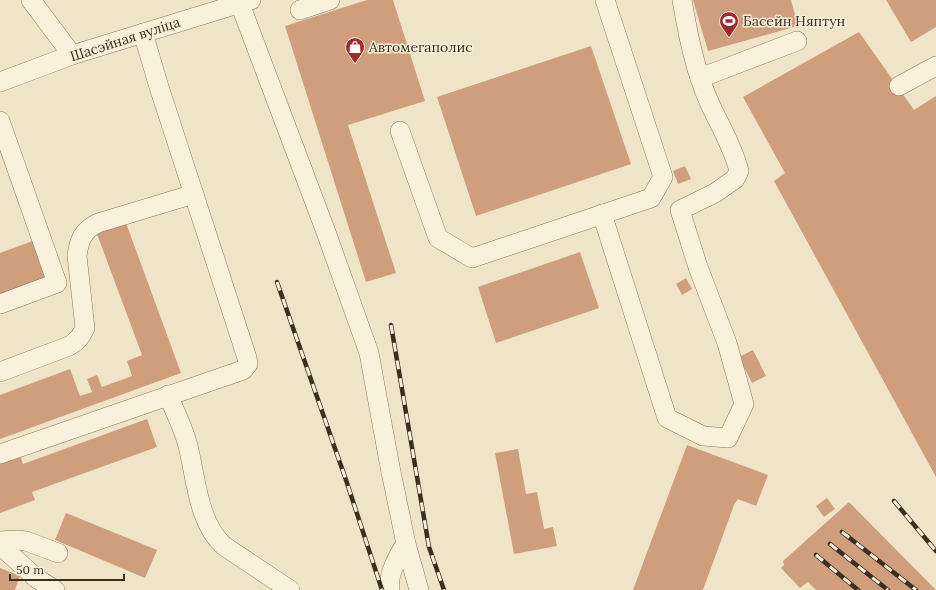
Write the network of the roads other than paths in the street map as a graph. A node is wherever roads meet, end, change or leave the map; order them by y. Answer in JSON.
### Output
{"nodes":[{"id":1,"x":31,"y":0,"type":"edge"},
{"id":2,"x":330,"y":0,"type":"edge"},
{"id":3,"x":605,"y":0,"type":"edge"},
{"id":4,"x":682,"y":0,"type":"edge"},
{"id":5,"x":245,"y":2,"type":"edge"},
{"id":6,"x":217,"y":5,"type":"edge"},
{"id":7,"x":300,"y":10,"type":"dead end"},
{"id":8,"x":143,"y":32,"type":"junction"},
{"id":9,"x":797,"y":41,"type":"dead end"},
{"id":10,"x":72,"y":55,"type":"junction"},
{"id":11,"x":936,"y":66,"type":"edge"},
{"id":12,"x":700,"y":78,"type":"junction"},
{"id":13,"x":0,"y":82,"type":"edge"},
{"id":14,"x":899,"y":86,"type":"dead end"},
{"id":15,"x":0,"y":121,"type":"edge"},
{"id":16,"x":400,"y":131,"type":"dead end"},
{"id":17,"x":194,"y":194,"type":"junction"},
{"id":18,"x":653,"y":195,"type":"junction"},
{"id":19,"x":680,"y":210,"type":"junction"},
{"id":20,"x":602,"y":214,"type":"junction"},
{"id":21,"x":0,"y":304,"type":"edge"},
{"id":22,"x":0,"y":372,"type":"edge"},
{"id":23,"x":168,"y":395,"type":"junction"},
{"id":24,"x":0,"y":454,"type":"edge"},
{"id":25,"x":0,"y":541,"type":"edge"},
{"id":26,"x":406,"y":544,"type":"junction"},
{"id":27,"x":0,"y":545,"type":"edge"},
{"id":28,"x":58,"y":553,"type":"dead end"},
{"id":29,"x":55,"y":590,"type":"edge"},
{"id":30,"x":290,"y":590,"type":"edge"},
{"id":31,"x":390,"y":590,"type":"edge"},
{"id":32,"x":419,"y":590,"type":"edge"}],
"edges":[{"from":1,"to":10,"type":"street"},
{"from":2,"to":7,"type":"street"},
{"from":3,"to":18,"type":"street"},
{"from":4,"to":12,"type":"street"},
{"from":5,"to":6,"type":"street","name":"Шасэйная вуліца"},
{"from":5,"to":26,"type":"street"},
{"from":6,"to":8,"type":"street","name":"Шасэйная вуліца"},
{"from":8,"to":10,"type":"street","name":"Шасэйная вуліца"},
{"from":8,"to":17,"type":"street"},
{"from":9,"to":12,"type":"street"},
{"from":10,"to":13,"type":"street","name":"Шасэйная вуліца"},
{"from":11,"to":14,"type":"street"},
{"from":12,"to":19,"type":"street"},
{"from":15,"to":21,"type":"street"},
{"from":16,"to":20,"type":"street"},
{"from":17,"to":22,"type":"street"},
{"from":17,"to":23,"type":"street"},
{"from":18,"to":19,"type":"street"},
{"from":18,"to":20,"type":"street"},
{"from":19,"to":20,"type":"street"},
{"from":23,"to":24,"type":"street"},
{"from":23,"to":30,"type":"street"},
{"from":25,"to":28,"type":"street"},
{"from":26,"to":31,"type":"street"},
{"from":26,"to":32,"type":"street"},
{"from":27,"to":29,"type":"street"}]}
